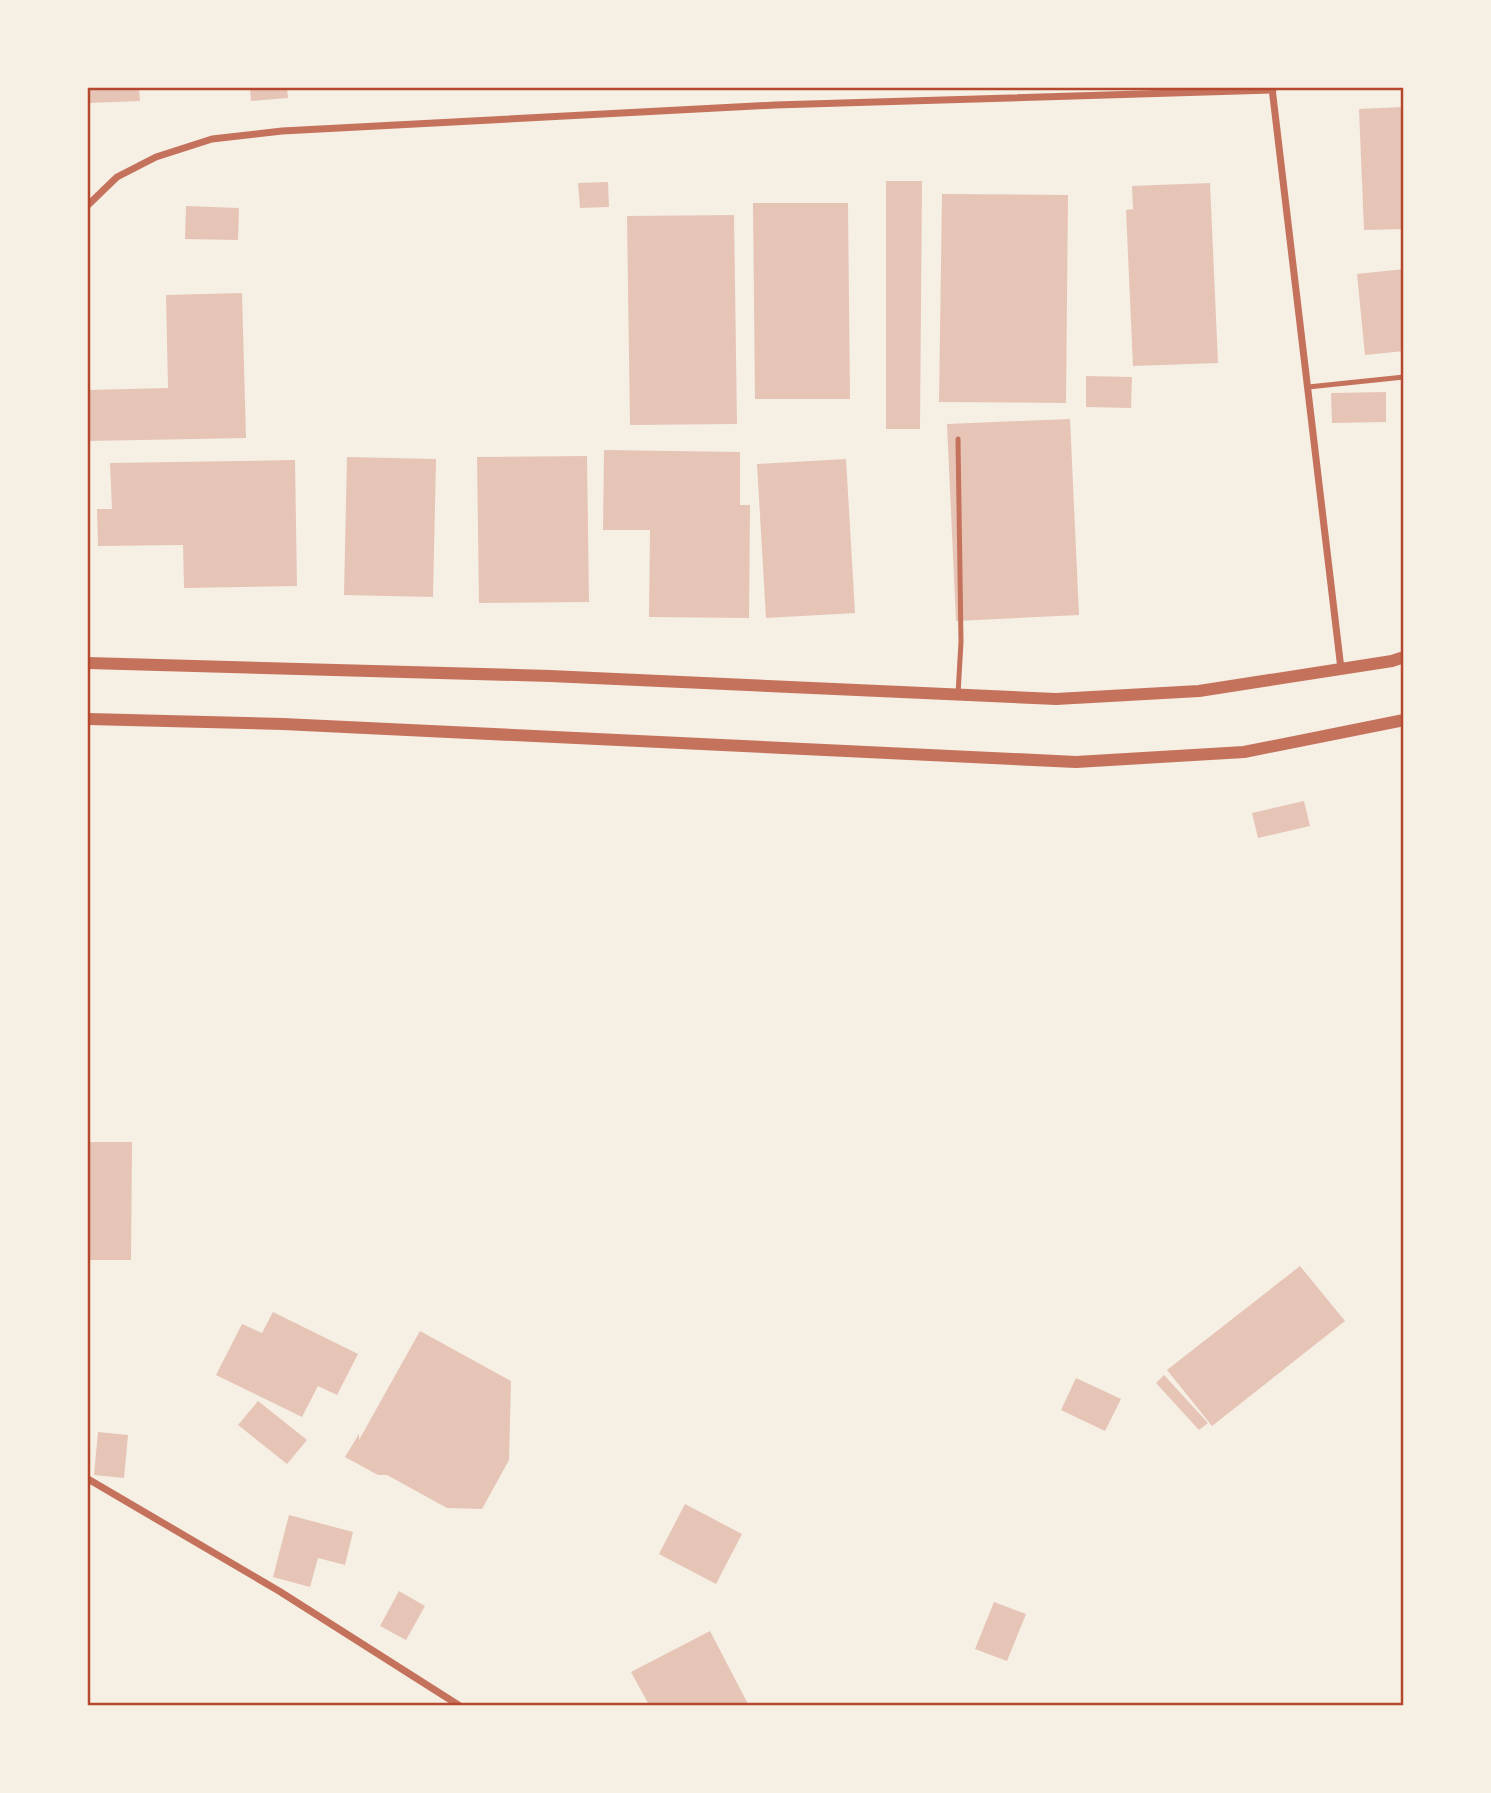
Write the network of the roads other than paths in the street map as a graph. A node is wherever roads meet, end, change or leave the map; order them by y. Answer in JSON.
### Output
{"nodes":[{"id":1,"x":1273,"y":89,"type":"edge"},
{"id":2,"x":88,"y":205,"type":"edge"},
{"id":3,"x":1404,"y":377,"type":"edge"},
{"id":4,"x":1308,"y":387,"type":"junction"},
{"id":5,"x":958,"y":439,"type":"dead end"},
{"id":6,"x":1404,"y":657,"type":"edge"},
{"id":7,"x":88,"y":663,"type":"edge"},
{"id":8,"x":1341,"y":669,"type":"junction"},
{"id":9,"x":958,"y":694,"type":"junction"},
{"id":10,"x":88,"y":719,"type":"edge"},
{"id":11,"x":1404,"y":720,"type":"edge"},
{"id":12,"x":88,"y":1479,"type":"edge"},
{"id":13,"x":460,"y":1706,"type":"edge"}],
"edges":[{"from":1,"to":2,"type":"street"},
{"from":1,"to":4,"type":"street"},
{"from":3,"to":4,"type":"lane"},
{"from":4,"to":8,"type":"street"},
{"from":5,"to":9,"type":"lane"},
{"from":6,"to":8,"type":"street"},
{"from":7,"to":9,"type":"street"},
{"from":8,"to":9,"type":"street"},
{"from":10,"to":11,"type":"street"},
{"from":12,"to":13,"type":"street"}]}
